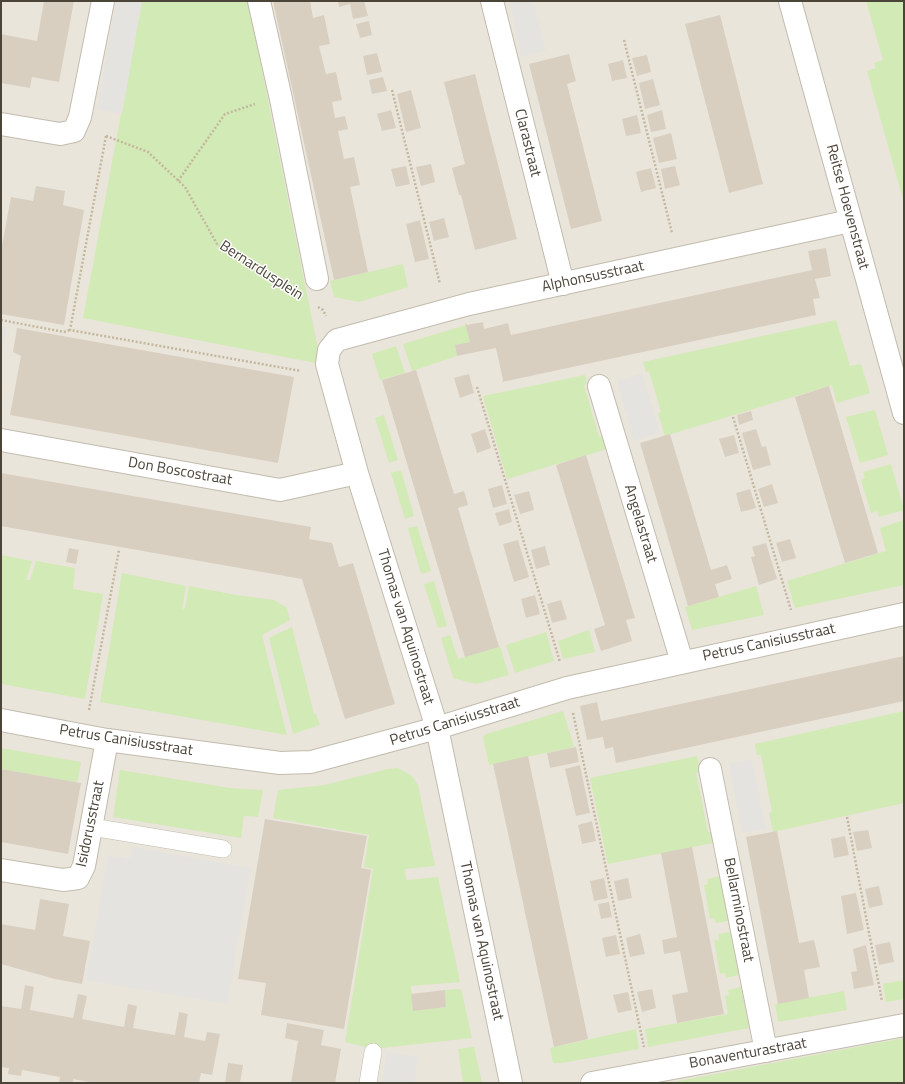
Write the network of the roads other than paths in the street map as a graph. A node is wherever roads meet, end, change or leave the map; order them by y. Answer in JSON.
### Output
{"nodes":[{"id":1,"x":103,"y":1,"type":"edge"},
{"id":2,"x":259,"y":1,"type":"edge"},
{"id":3,"x":492,"y":1,"type":"edge"},
{"id":4,"x":790,"y":1,"type":"edge"},
{"id":5,"x":1,"y":124,"type":"edge"},
{"id":6,"x":850,"y":221,"type":"junction"},
{"id":7,"x":317,"y":279,"type":"dead end"},
{"id":8,"x":563,"y":284,"type":"junction"},
{"id":9,"x":337,"y":340,"type":"joint"},
{"id":10,"x":599,"y":386,"type":"dead end"},
{"id":11,"x":904,"y":413,"type":"edge"},
{"id":12,"x":1,"y":440,"type":"edge"},
{"id":13,"x":358,"y":473,"type":"junction"},
{"id":14,"x":904,"y":614,"type":"edge"},
{"id":15,"x":682,"y":662,"type":"junction"},
{"id":16,"x":1,"y":720,"type":"edge"},
{"id":17,"x":437,"y":728,"type":"junction"},
{"id":18,"x":107,"y":740,"type":"junction"},
{"id":19,"x":710,"y":769,"type":"dead end"},
{"id":20,"x":92,"y":826,"type":"junction"},
{"id":21,"x":223,"y":849,"type":"dead end"},
{"id":22,"x":1,"y":870,"type":"edge"},
{"id":23,"x":896,"y":1027,"type":"edge"},
{"id":24,"x":766,"y":1051,"type":"junction"},
{"id":25,"x":373,"y":1052,"type":"dead end"},
{"id":26,"x":368,"y":1083,"type":"edge"},
{"id":27,"x":511,"y":1083,"type":"edge"},
{"id":28,"x":592,"y":1083,"type":"edge"}],
"edges":[{"from":1,"to":5,"type":"street"},
{"from":2,"to":7,"type":"street","name":"Bernardusplein"},
{"from":3,"to":8,"type":"street","name":"Clarastraat"},
{"from":4,"to":6,"type":"street","name":"Reitse Hoevenstraat"},
{"from":6,"to":8,"type":"street","name":"Alphonsusstraat"},
{"from":6,"to":11,"type":"street","name":"Reitse Hoevenstraat"},
{"from":8,"to":9,"type":"street","name":"Alphonsusstraat"},
{"from":9,"to":13,"type":"street","name":"Thomas van Aquinostraat"},
{"from":10,"to":15,"type":"street","name":"Angelastraat"},
{"from":12,"to":13,"type":"street","name":"Don Boscostraat"},
{"from":13,"to":17,"type":"street","name":"Thomas van Aquinostraat"},
{"from":14,"to":15,"type":"street","name":"Petrus Canisiusstraat"},
{"from":15,"to":17,"type":"street","name":"Petrus Canisiusstraat"},
{"from":16,"to":18,"type":"street","name":"Petrus Canisiusstraat"},
{"from":17,"to":18,"type":"street","name":"Petrus Canisiusstraat"},
{"from":17,"to":27,"type":"street","name":"Thomas van Aquinostraat"},
{"from":18,"to":20,"type":"street","name":"Isidorusstraat"},
{"from":19,"to":24,"type":"street","name":"Bellarminostraat"},
{"from":20,"to":21,"type":"lane"},
{"from":20,"to":22,"type":"street","name":"Isidorusstraat"},
{"from":23,"to":24,"type":"street","name":"Bonaventurastraat"},
{"from":24,"to":28,"type":"street","name":"Bonaventurastraat"},
{"from":25,"to":26,"type":"lane"}]}
